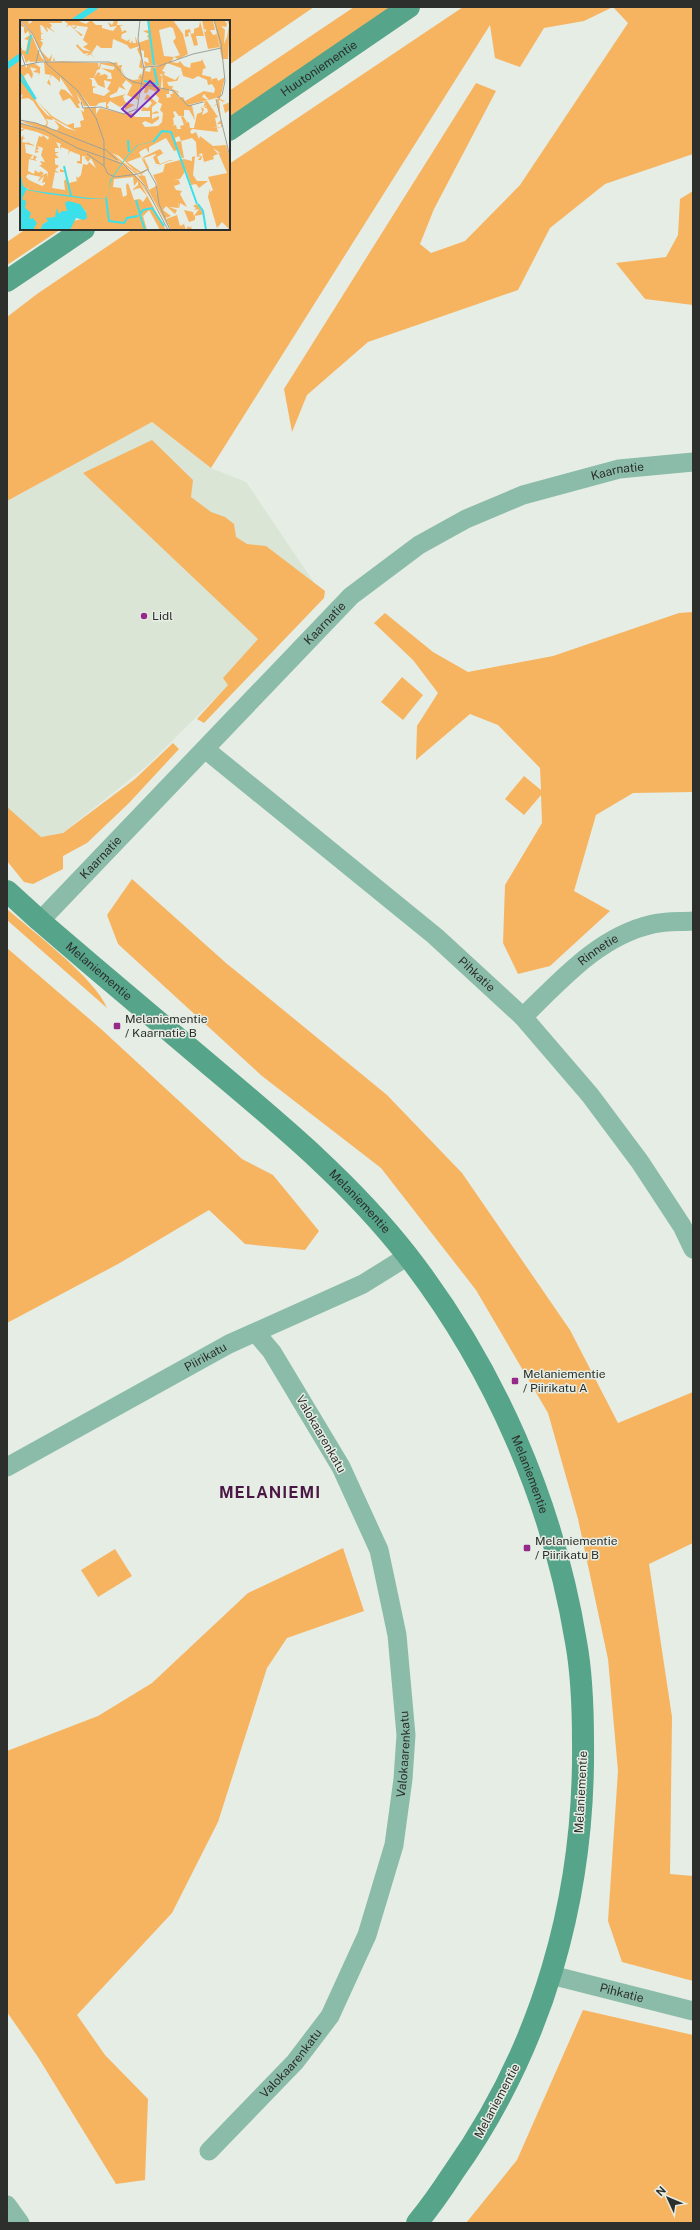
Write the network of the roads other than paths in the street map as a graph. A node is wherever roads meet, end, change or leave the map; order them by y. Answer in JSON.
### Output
{"nodes":[{"id":1,"x":409,"y":7,"type":"edge"},
{"id":2,"x":230,"y":129,"type":"edge"},
{"id":3,"x":83,"y":230,"type":"edge"},
{"id":4,"x":7,"y":281,"type":"edge"},
{"id":5,"x":693,"y":462,"type":"edge"},
{"id":6,"x":205,"y":749,"type":"junction"},
{"id":7,"x":7,"y":891,"type":"edge"},
{"id":8,"x":40,"y":921,"type":"junction"},
{"id":9,"x":693,"y":922,"type":"edge"},
{"id":10,"x":523,"y":1017,"type":"junction"},
{"id":11,"x":687,"y":1222,"type":"edge"},
{"id":12,"x":693,"y":1250,"type":"edge"},
{"id":13,"x":408,"y":1256,"type":"junction"},
{"id":14,"x":256,"y":1333,"type":"junction"},
{"id":15,"x":7,"y":1467,"type":"edge"},
{"id":16,"x":552,"y":1975,"type":"junction"},
{"id":17,"x":693,"y":2011,"type":"edge"},
{"id":18,"x":209,"y":2151,"type":"dead end"},
{"id":19,"x":7,"y":2205,"type":"edge"},
{"id":20,"x":20,"y":2223,"type":"edge"},
{"id":21,"x":417,"y":2223,"type":"edge"}],
"edges":[{"from":1,"to":2,"type":"main road","name":"Huutoniementie"},
{"from":3,"to":4,"type":"main road"},
{"from":5,"to":6,"type":"street","name":"Kaarnatie"},
{"from":6,"to":8,"type":"street","name":"Kaarnatie"},
{"from":6,"to":10,"type":"street","name":"Pihkatie"},
{"from":7,"to":8,"type":"main road","name":"Melaniementie"},
{"from":8,"to":13,"type":"main road","name":"Melaniementie"},
{"from":9,"to":10,"type":"street","name":"Rinnetie"},
{"from":10,"to":11,"type":"street","name":"Pihkatie"},
{"from":11,"to":12,"type":"street","name":"Pihkatie"},
{"from":13,"to":14,"type":"street","name":"Piirikatu"},
{"from":13,"to":16,"type":"main road","name":"Melaniementie"},
{"from":14,"to":15,"type":"street","name":"Piirikatu"},
{"from":14,"to":18,"type":"street","name":"Valokaarenkatu"},
{"from":16,"to":17,"type":"street","name":"Pihkatie"},
{"from":16,"to":21,"type":"main road","name":"Melaniementie"},
{"from":19,"to":20,"type":"street"}]}
